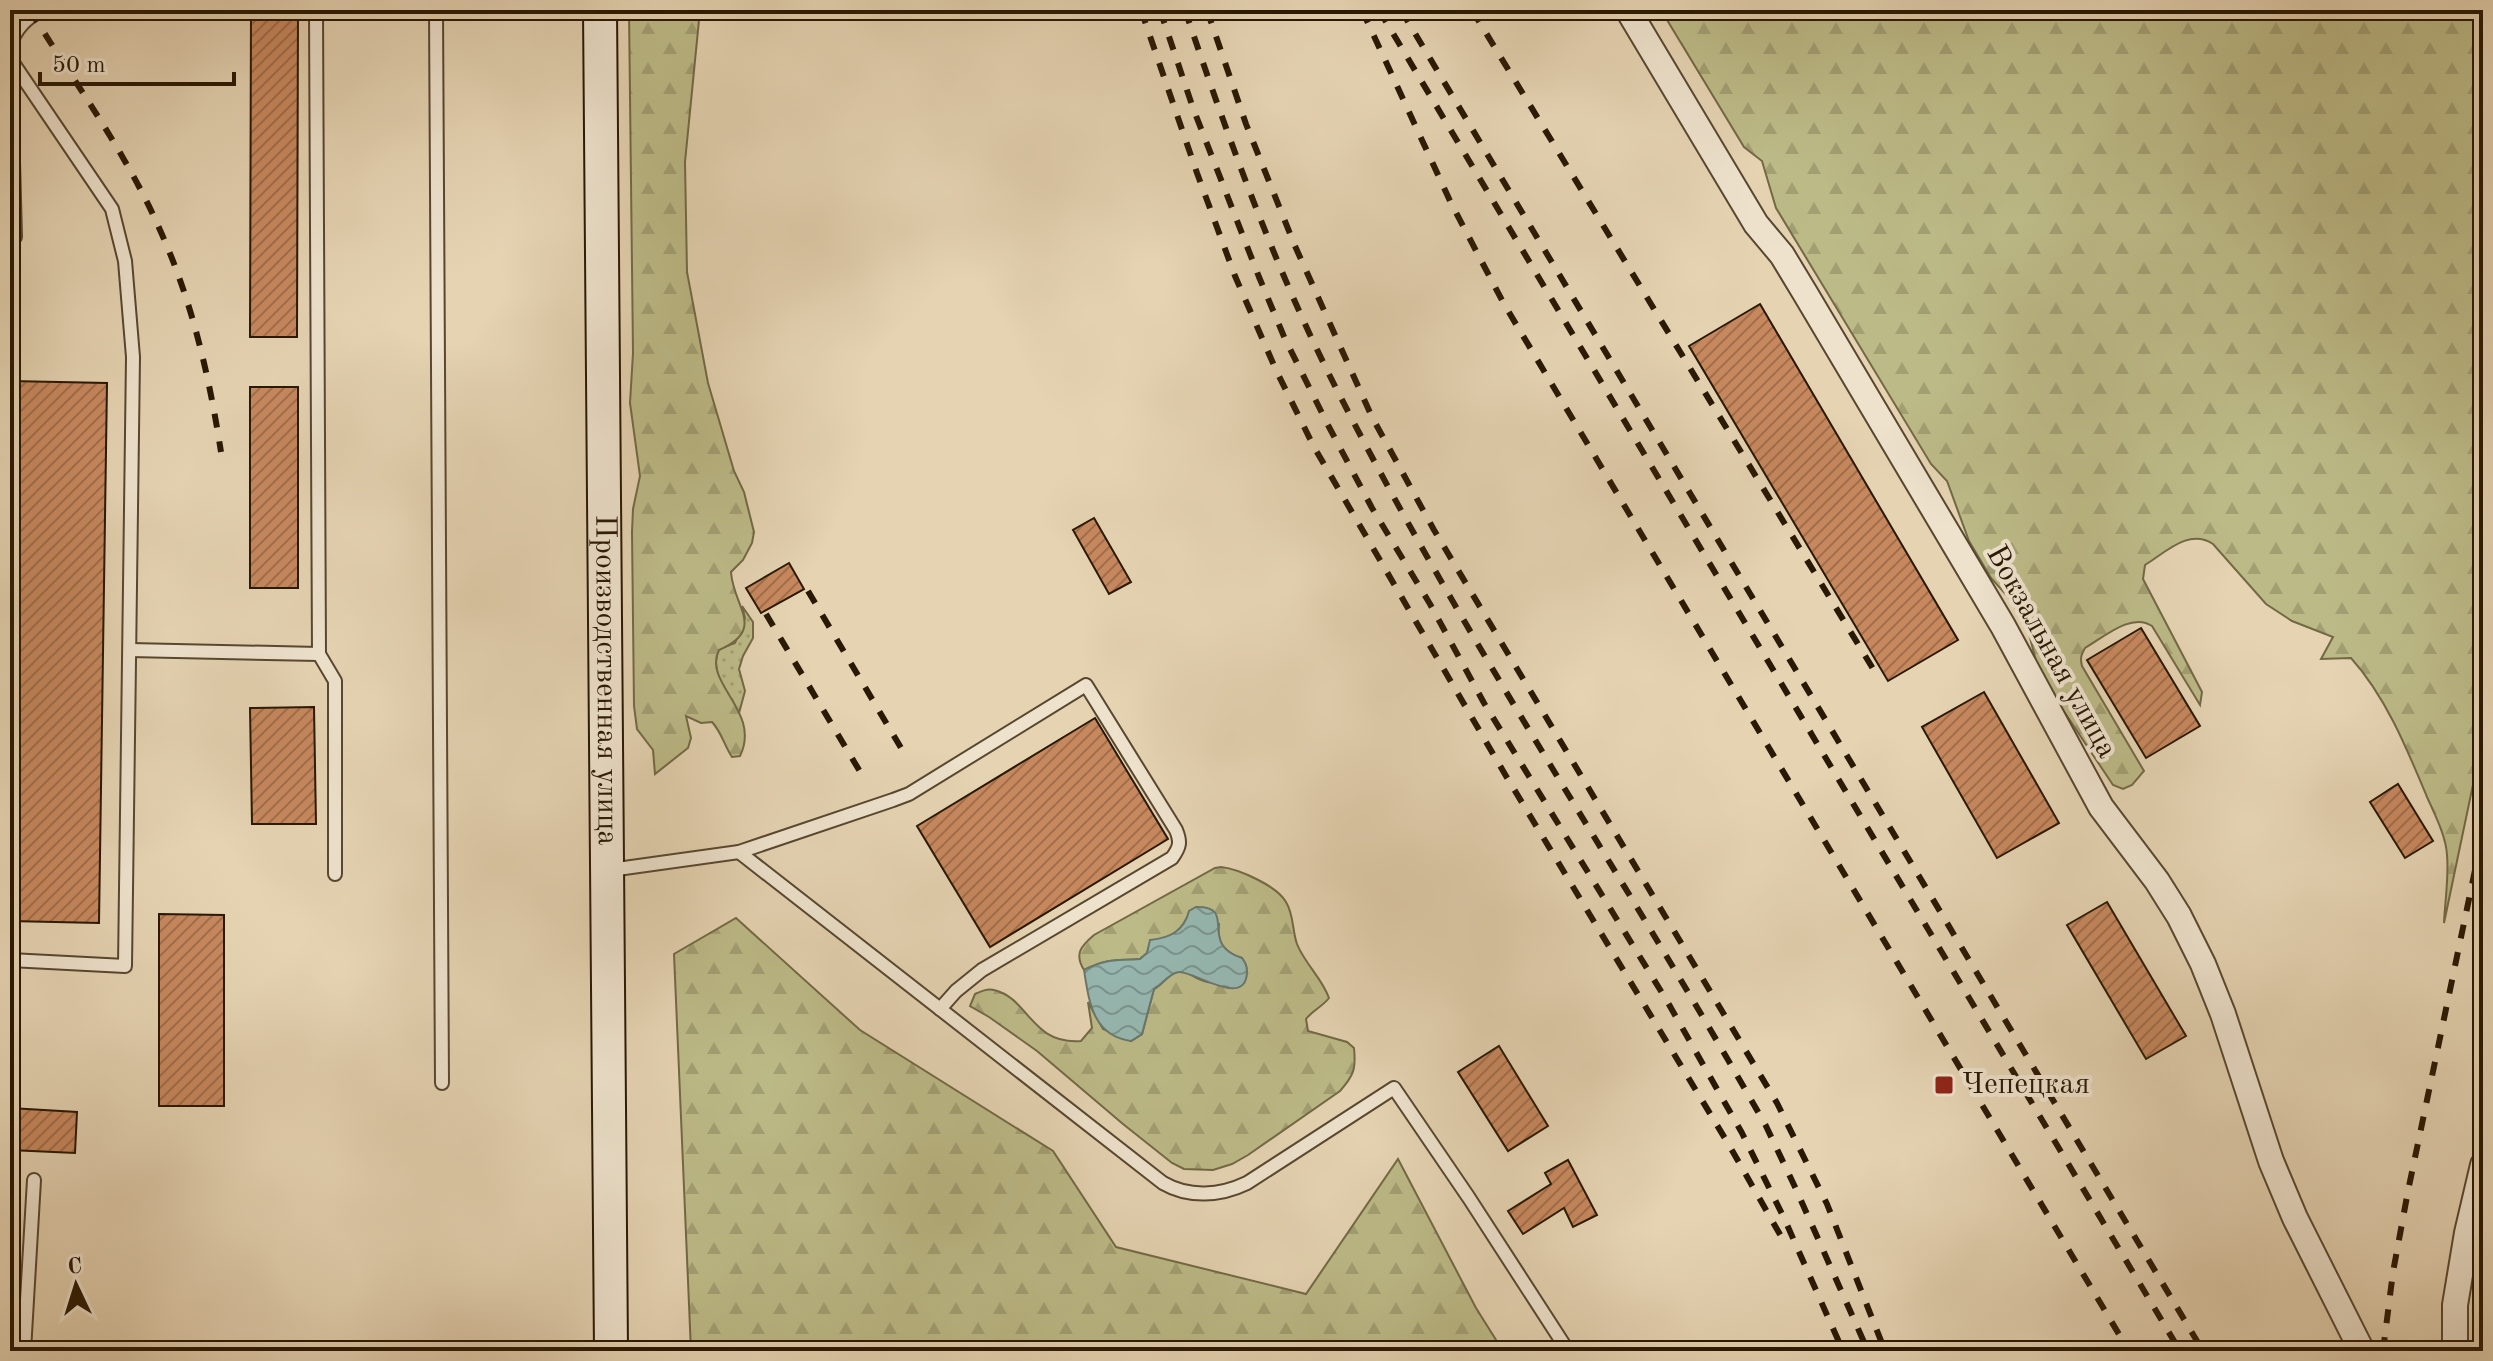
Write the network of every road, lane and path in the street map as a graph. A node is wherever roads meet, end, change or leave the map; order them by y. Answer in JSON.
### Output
{"nodes":[{"id":1,"x":40,"y":10,"type":"edge"},
{"id":2,"x":316,"y":10,"type":"edge"},
{"id":3,"x":436,"y":10,"type":"edge"},
{"id":4,"x":600,"y":10,"type":"edge"},
{"id":5,"x":1628,"y":10,"type":"edge"},
{"id":6,"x":10,"y":47,"type":"edge"},
{"id":7,"x":11,"y":60,"type":"edge"},
{"id":8,"x":10,"y":237,"type":"edge"},
{"id":9,"x":130,"y":650,"type":"junction"},
{"id":10,"x":319,"y":654,"type":"junction"},
{"id":11,"x":739,"y":852,"type":"junction"},
{"id":12,"x":606,"y":870,"type":"junction"},
{"id":13,"x":335,"y":874,"type":"dead end"},
{"id":14,"x":10,"y":960,"type":"edge"},
{"id":15,"x":940,"y":1009,"type":"junction"},
{"id":16,"x":442,"y":1083,"type":"dead end"},
{"id":17,"x":2483,"y":1165,"type":"edge"},
{"id":18,"x":34,"y":1180,"type":"dead end"},
{"id":19,"x":24,"y":1351,"type":"edge"},
{"id":20,"x":611,"y":1351,"type":"edge"},
{"id":21,"x":1568,"y":1351,"type":"edge"},
{"id":22,"x":2362,"y":1351,"type":"edge"},
{"id":23,"x":2455,"y":1351,"type":"edge"}],
"edges":[{"from":1,"to":6,"type":"lane"},
{"from":2,"to":10,"type":"lane"},
{"from":3,"to":16,"type":"lane"},
{"from":4,"to":12,"type":"main road","name":"Производственная улица"},
{"from":5,"to":22,"type":"street","name":"Вокзальная улица"},
{"from":6,"to":7,"type":"lane"},
{"from":7,"to":8,"type":"lane"},
{"from":7,"to":9,"type":"lane"},
{"from":9,"to":10,"type":"lane"},
{"from":9,"to":14,"type":"lane"},
{"from":10,"to":13,"type":"lane"},
{"from":11,"to":12,"type":"lane"},
{"from":11,"to":15,"type":"lane"},
{"from":11,"to":15,"type":"lane"},
{"from":12,"to":20,"type":"main road","name":"Производственная улица"},
{"from":15,"to":21,"type":"lane"},
{"from":17,"to":23,"type":"street"},
{"from":18,"to":19,"type":"lane"}]}
